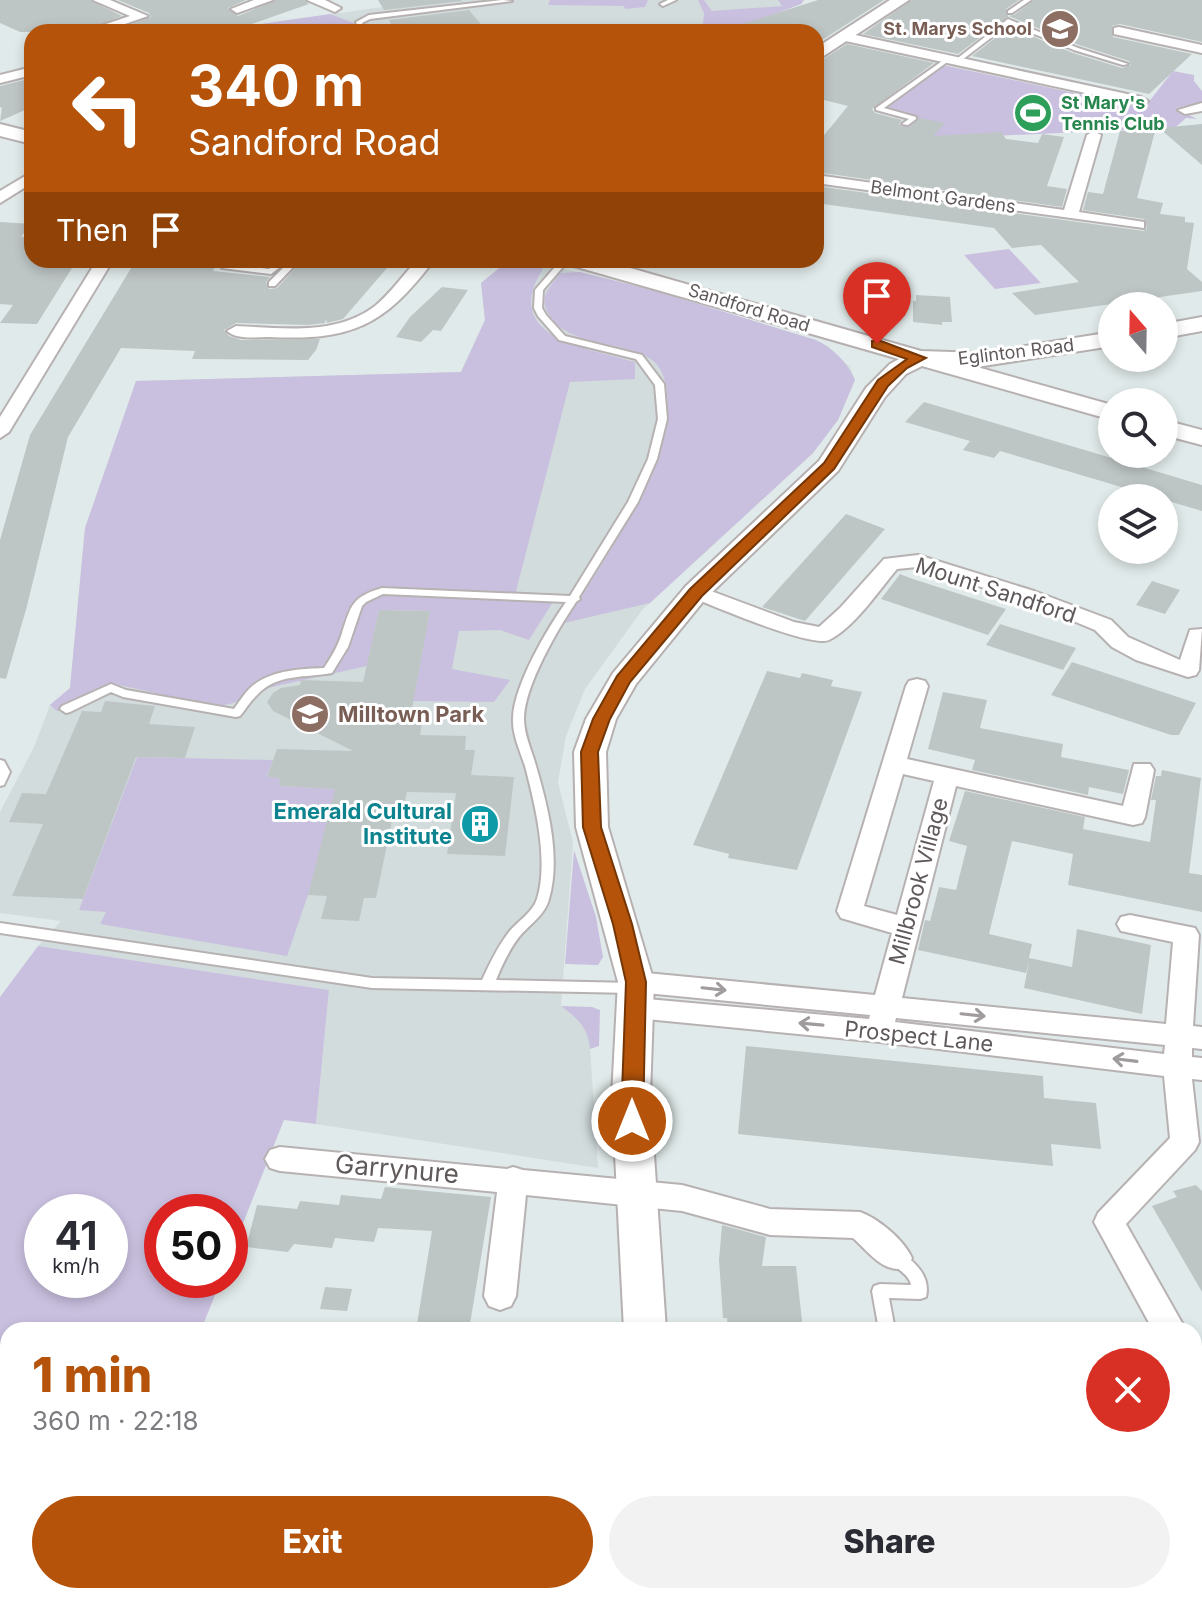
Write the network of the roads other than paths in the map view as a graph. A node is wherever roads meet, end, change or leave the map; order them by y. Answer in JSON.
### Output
{"nodes":[{"id":1,"x":99,"y":0,"type":"edge"},
{"id":2,"x":267,"y":0,"type":"edge"},
{"id":3,"x":313,"y":0,"type":"edge"},
{"id":4,"x":508,"y":0,"type":"edge"},
{"id":5,"x":518,"y":0,"type":"edge"},
{"id":6,"x":673,"y":0,"type":"edge"},
{"id":7,"x":901,"y":0,"type":"edge"},
{"id":8,"x":1028,"y":0,"type":"edge"},
{"id":9,"x":663,"y":4,"type":"dead end"},
{"id":10,"x":335,"y":8,"type":"dead end"},
{"id":11,"x":237,"y":9,"type":"dead end"},
{"id":12,"x":1010,"y":12,"type":"dead end"},
{"id":13,"x":115,"y":24,"type":"edge"},
{"id":14,"x":360,"y":24,"type":"edge"},
{"id":15,"x":1119,"y":31,"type":"dead end"},
{"id":16,"x":846,"y":37,"type":"junction"},
{"id":17,"x":1202,"y":49,"type":"edge"},
{"id":18,"x":824,"y":51,"type":"edge"},
{"id":19,"x":952,"y":61,"type":"junction"},
{"id":20,"x":1125,"y":64,"type":"dead end"},
{"id":21,"x":24,"y":73,"type":"edge"},
{"id":22,"x":0,"y":79,"type":"edge"},
{"id":23,"x":1141,"y":101,"type":"dead end"},
{"id":24,"x":1202,"y":107,"type":"edge"},
{"id":25,"x":1185,"y":110,"type":"dead end"},
{"id":26,"x":906,"y":124,"type":"dead end"},
{"id":27,"x":0,"y":130,"type":"edge"},
{"id":28,"x":1094,"y":135,"type":"dead end"},
{"id":29,"x":24,"y":136,"type":"edge"},
{"id":30,"x":824,"y":180,"type":"edge"},
{"id":31,"x":24,"y":182,"type":"edge"},
{"id":32,"x":0,"y":198,"type":"edge"},
{"id":33,"x":1070,"y":215,"type":"junction"},
{"id":34,"x":1138,"y":225,"type":"dead end"},
{"id":35,"x":100,"y":268,"type":"edge"},
{"id":36,"x":240,"y":268,"type":"edge"},
{"id":37,"x":276,"y":268,"type":"edge"},
{"id":38,"x":288,"y":268,"type":"edge"},
{"id":39,"x":419,"y":268,"type":"edge"},
{"id":40,"x":558,"y":268,"type":"edge"},
{"id":41,"x":602,"y":268,"type":"edge"},
{"id":42,"x":272,"y":284,"type":"dead end"},
{"id":43,"x":1202,"y":324,"type":"edge"},
{"id":44,"x":1178,"y":328,"type":"edge"},
{"id":45,"x":236,"y":331,"type":"dead end"},
{"id":46,"x":834,"y":334,"type":"junction"},
{"id":47,"x":1098,"y":341,"type":"edge"},
{"id":48,"x":1058,"y":348,"type":"junction"},
{"id":49,"x":919,"y":358,"type":"junction"},
{"id":50,"x":875,"y":393,"type":"junction"},
{"id":51,"x":1053,"y":395,"type":"junction"},
{"id":52,"x":1098,"y":409,"type":"edge"},
{"id":53,"x":1178,"y":431,"type":"edge"},
{"id":54,"x":0,"y":432,"type":"edge"},
{"id":55,"x":1202,"y":438,"type":"edge"},
{"id":56,"x":696,"y":592,"type":"junction"},
{"id":57,"x":575,"y":599,"type":"junction"},
{"id":58,"x":1198,"y":635,"type":"dead end"},
{"id":59,"x":1195,"y":671,"type":"edge"},
{"id":60,"x":917,"y":686,"type":"dead end"},
{"id":61,"x":66,"y":709,"type":"dead end"},
{"id":62,"x":0,"y":764,"type":"edge"},
{"id":63,"x":893,"y":764,"type":"junction"},
{"id":64,"x":1142,"y":770,"type":"dead end"},
{"id":65,"x":947,"y":776,"type":"junction"},
{"id":66,"x":0,"y":782,"type":"edge"},
{"id":67,"x":1130,"y":924,"type":"dead end"},
{"id":68,"x":905,"y":927,"type":"junction"},
{"id":69,"x":0,"y":928,"type":"edge"},
{"id":70,"x":487,"y":985,"type":"junction"},
{"id":71,"x":636,"y":992,"type":"junction"},
{"id":72,"x":882,"y":1019,"type":"junction"},
{"id":73,"x":1190,"y":1037,"type":"edge"},
{"id":74,"x":1190,"y":1068,"type":"edge"},
{"id":75,"x":280,"y":1159,"type":"dead end"},
{"id":76,"x":513,"y":1179,"type":"junction"},
{"id":77,"x":635,"y":1195,"type":"junction"},
{"id":78,"x":897,"y":1258,"type":"joint"},
{"id":79,"x":500,"y":1296,"type":"dead end"},
{"id":80,"x":644,"y":1322,"type":"edge"},
{"id":81,"x":886,"y":1322,"type":"edge"},
{"id":82,"x":1165,"y":1322,"type":"edge"}],
"edges":[{"from":1,"to":13,"type":"street"},
{"from":2,"to":11,"type":"street"},
{"from":3,"to":10,"type":"street"},
{"from":4,"to":5,"type":"lane"},
{"from":4,"to":14,"type":"lane"},
{"from":6,"to":9,"type":"lane"},
{"from":7,"to":16,"type":"main road"},
{"from":8,"to":12,"type":"lane"},
{"from":15,"to":17,"type":"street"},
{"from":16,"to":18,"type":"main road"},
{"from":16,"to":19,"type":"street"},
{"from":19,"to":20,"type":"lane"},
{"from":19,"to":23,"type":"street"},
{"from":19,"to":26,"type":"lane"},
{"from":21,"to":22,"type":"street"},
{"from":24,"to":25,"type":"street"},
{"from":27,"to":29,"type":"main road"},
{"from":28,"to":33,"type":"street"},
{"from":30,"to":33,"type":"street","name":"Belmont Gardens"},
{"from":31,"to":32,"type":"street"},
{"from":33,"to":34,"type":"street","name":"Belmont Gardens"},
{"from":35,"to":54,"type":"street"},
{"from":36,"to":37,"type":"lane"},
{"from":38,"to":42,"type":"lane"},
{"from":39,"to":45,"type":"street"},
{"from":40,"to":57,"type":"lane"},
{"from":41,"to":46,"type":"main road","name":"Sandford Road"},
{"from":43,"to":44,"type":"main road"},
{"from":46,"to":49,"type":"main road","name":"Sandford Road"},
{"from":46,"to":50,"type":"main road"},
{"from":47,"to":48,"type":"main road","name":"Eglinton Road"},
{"from":48,"to":49,"type":"main road","name":"Eglinton Road"},
{"from":48,"to":51,"type":"main road"},
{"from":49,"to":50,"type":"main road"},
{"from":49,"to":51,"type":"main road"},
{"from":50,"to":56,"type":"main road"},
{"from":51,"to":52,"type":"main road"},
{"from":53,"to":55,"type":"main road"},
{"from":56,"to":59,"type":"street","name":"Mount Sandford"},
{"from":56,"to":71,"type":"main road"},
{"from":57,"to":61,"type":"lane"},
{"from":57,"to":70,"type":"lane"},
{"from":58,"to":59,"type":"street","name":"Mount Sandford"},
{"from":60,"to":63,"type":"street"},
{"from":62,"to":66,"type":"lane"},
{"from":63,"to":65,"type":"street"},
{"from":63,"to":68,"type":"street"},
{"from":64,"to":65,"type":"street","name":"Millbrook Village"},
{"from":65,"to":68,"type":"street","name":"Millbrook Village"},
{"from":67,"to":73,"type":"street"},
{"from":68,"to":72,"type":"street","name":"Millbrook Village"},
{"from":69,"to":70,"type":"lane"},
{"from":70,"to":71,"type":"lane"},
{"from":71,"to":72,"type":"street","name":"Prospect Lane"},
{"from":71,"to":77,"type":"main road"},
{"from":72,"to":73,"type":"street","name":"Prospect Lane","one_way":true},
{"from":74,"to":72,"type":"street","name":"Prospect Lane","one_way":true},
{"from":73,"to":74,"type":"street"},
{"from":74,"to":82,"type":"street"},
{"from":75,"to":76,"type":"street","name":"Garrynure"},
{"from":76,"to":77,"type":"street","name":"Garrynure"},
{"from":76,"to":79,"type":"street"},
{"from":77,"to":78,"type":"street","name":"Garrynure"},
{"from":77,"to":80,"type":"main road"},
{"from":78,"to":81,"type":"lane"}]}
